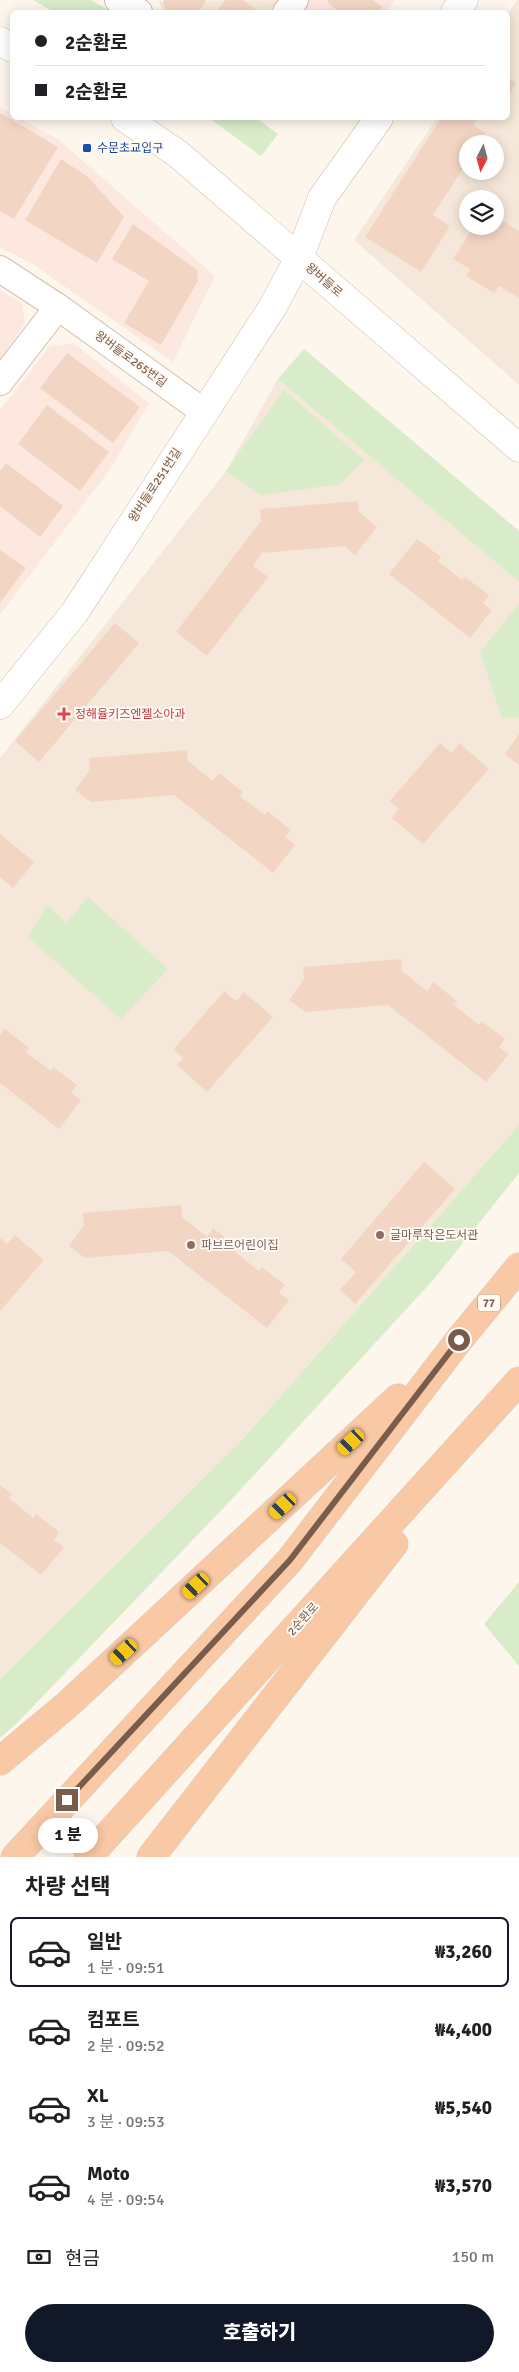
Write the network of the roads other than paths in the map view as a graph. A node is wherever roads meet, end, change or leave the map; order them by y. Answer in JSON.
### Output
{"nodes":[{"id":1,"x":118,"y":0,"type":"edge"},
{"id":2,"x":136,"y":10,"type":"edge"},
{"id":3,"x":127,"y":120,"type":"edge"},
{"id":4,"x":379,"y":120,"type":"edge"},
{"id":5,"x":299,"y":258,"type":"junction"},
{"id":6,"x":0,"y":269,"type":"edge"},
{"id":7,"x":58,"y":306,"type":"junction"},
{"id":8,"x":0,"y":382,"type":"edge"},
{"id":9,"x":204,"y":412,"type":"junction"},
{"id":10,"x":519,"y":448,"type":"edge"},
{"id":11,"x":0,"y":705,"type":"edge"},
{"id":12,"x":519,"y":1267,"type":"edge"},
{"id":13,"x":459,"y":1340,"type":"junction"},
{"id":14,"x":519,"y":1381,"type":"edge"},
{"id":15,"x":0,"y":1761,"type":"edge"},
{"id":16,"x":15,"y":1857,"type":"edge"},
{"id":17,"x":88,"y":1857,"type":"edge"},
{"id":18,"x":151,"y":1857,"type":"edge"}],
"edges":[{"from":1,"to":2,"type":"street"},
{"from":3,"to":5,"type":"street","name":"왕버들로"},
{"from":4,"to":5,"type":"street","name":"왕버들로251번길"},
{"from":5,"to":9,"type":"street","name":"왕버들로251번길"},
{"from":5,"to":10,"type":"street","name":"왕버들로"},
{"from":6,"to":7,"type":"street","name":"왕버들로265번길"},
{"from":7,"to":8,"type":"street"},
{"from":7,"to":9,"type":"street","name":"왕버들로265번길"},
{"from":9,"to":11,"type":"street","name":"왕버들로251번길"},
{"from":12,"to":13,"type":"highway","number":"77"},
{"from":13,"to":15,"type":"highway"},
{"from":13,"to":16,"type":"highway"},
{"from":14,"to":17,"type":"highway","name":"2순환로"},
{"from":14,"to":18,"type":"highway"}]}
